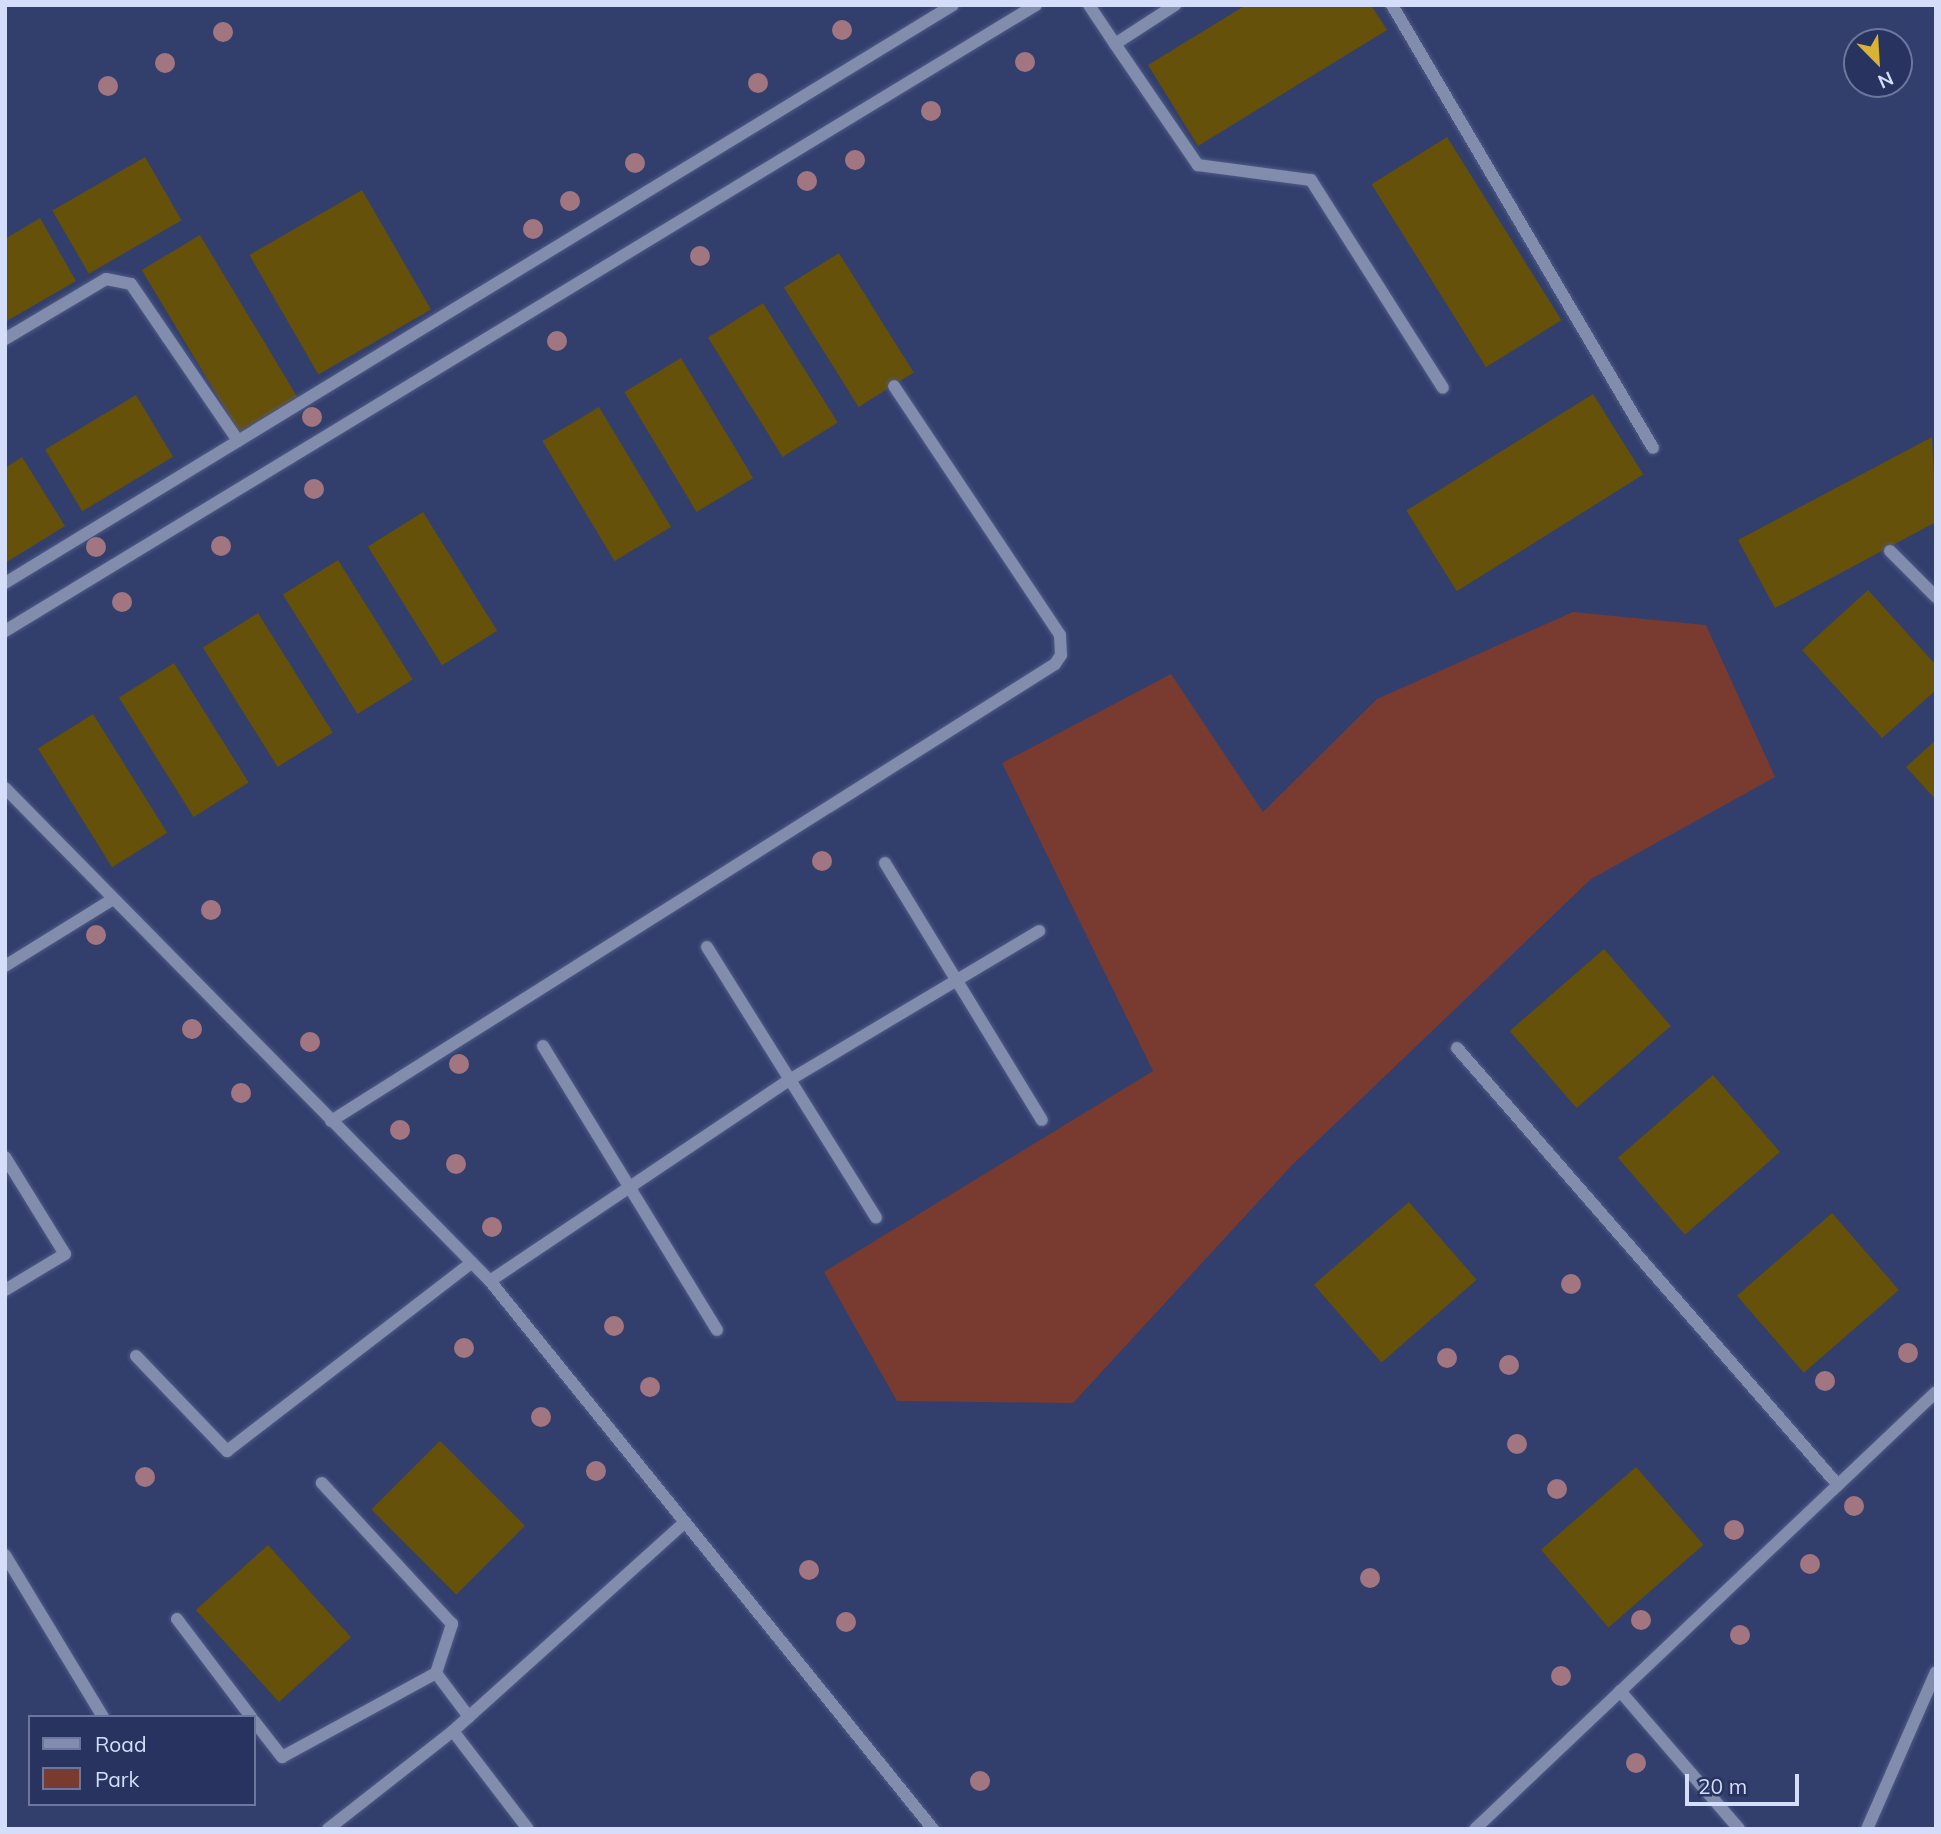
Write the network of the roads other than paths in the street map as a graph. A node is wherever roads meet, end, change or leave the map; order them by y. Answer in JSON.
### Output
{"nodes":[{"id":1,"x":953,"y":5,"type":"edge"},
{"id":2,"x":1036,"y":5,"type":"edge"},
{"id":3,"x":1089,"y":5,"type":"edge"},
{"id":4,"x":1175,"y":5,"type":"edge"},
{"id":5,"x":1392,"y":5,"type":"edge"},
{"id":6,"x":1115,"y":44,"type":"junction"},
{"id":7,"x":5,"y":339,"type":"edge"},
{"id":8,"x":894,"y":386,"type":"dead end"},
{"id":9,"x":1443,"y":388,"type":"dead end"},
{"id":10,"x":238,"y":442,"type":"junction"},
{"id":11,"x":1654,"y":448,"type":"dead end"},
{"id":12,"x":1890,"y":551,"type":"dead end"},
{"id":13,"x":5,"y":583,"type":"edge"},
{"id":14,"x":1936,"y":597,"type":"edge"},
{"id":15,"x":5,"y":631,"type":"edge"},
{"id":16,"x":5,"y":788,"type":"edge"},
{"id":17,"x":885,"y":863,"type":"dead end"},
{"id":18,"x":113,"y":899,"type":"junction"},
{"id":19,"x":1039,"y":931,"type":"dead end"},
{"id":20,"x":707,"y":947,"type":"dead end"},
{"id":21,"x":5,"y":966,"type":"edge"},
{"id":22,"x":957,"y":979,"type":"junction"},
{"id":23,"x":543,"y":1046,"type":"dead end"},
{"id":24,"x":1457,"y":1048,"type":"dead end"},
{"id":25,"x":791,"y":1079,"type":"junction"},
{"id":26,"x":1042,"y":1119,"type":"dead end"},
{"id":27,"x":331,"y":1121,"type":"junction"},
{"id":28,"x":5,"y":1157,"type":"edge"},
{"id":29,"x":628,"y":1188,"type":"junction"},
{"id":30,"x":876,"y":1217,"type":"dead end"},
{"id":31,"x":472,"y":1262,"type":"junction"},
{"id":32,"x":490,"y":1281,"type":"junction"},
{"id":33,"x":5,"y":1290,"type":"edge"},
{"id":34,"x":717,"y":1330,"type":"dead end"},
{"id":35,"x":136,"y":1356,"type":"dead end"},
{"id":36,"x":1936,"y":1392,"type":"edge"},
{"id":37,"x":322,"y":1483,"type":"dead end"},
{"id":38,"x":1838,"y":1485,"type":"junction"},
{"id":39,"x":683,"y":1524,"type":"junction"},
{"id":40,"x":6,"y":1559,"type":"edge"},
{"id":41,"x":177,"y":1619,"type":"dead end"},
{"id":42,"x":1936,"y":1672,"type":"edge"},
{"id":43,"x":436,"y":1673,"type":"junction"},
{"id":44,"x":1620,"y":1691,"type":"junction"},
{"id":45,"x":102,"y":1715,"type":"edge"},
{"id":46,"x":249,"y":1715,"type":"edge"},
{"id":47,"x":469,"y":1717,"type":"junction"},
{"id":48,"x":256,"y":1724,"type":"edge"},
{"id":49,"x":453,"y":1731,"type":"junction"},
{"id":50,"x":328,"y":1829,"type":"edge"},
{"id":51,"x":528,"y":1829,"type":"edge"},
{"id":52,"x":933,"y":1829,"type":"edge"},
{"id":53,"x":1475,"y":1829,"type":"edge"},
{"id":54,"x":1739,"y":1829,"type":"edge"},
{"id":55,"x":1867,"y":1829,"type":"edge"}],
"edges":[{"from":1,"to":10,"type":"street"},
{"from":2,"to":15,"type":"street"},
{"from":3,"to":6,"type":"street"},
{"from":4,"to":6,"type":"street"},
{"from":5,"to":11,"type":"street"},
{"from":6,"to":9,"type":"street"},
{"from":7,"to":10,"type":"street"},
{"from":8,"to":27,"type":"street"},
{"from":10,"to":13,"type":"street"},
{"from":12,"to":14,"type":"street"},
{"from":16,"to":18,"type":"street"},
{"from":17,"to":22,"type":"street"},
{"from":18,"to":21,"type":"street"},
{"from":18,"to":27,"type":"street"},
{"from":19,"to":22,"type":"street"},
{"from":20,"to":25,"type":"street"},
{"from":22,"to":25,"type":"street"},
{"from":22,"to":26,"type":"street"},
{"from":23,"to":29,"type":"street"},
{"from":24,"to":38,"type":"street"},
{"from":25,"to":29,"type":"street"},
{"from":25,"to":30,"type":"street"},
{"from":27,"to":31,"type":"street"},
{"from":28,"to":33,"type":"street"},
{"from":29,"to":32,"type":"street"},
{"from":29,"to":34,"type":"street"},
{"from":31,"to":32,"type":"street"},
{"from":31,"to":35,"type":"street"},
{"from":32,"to":39,"type":"street"},
{"from":36,"to":38,"type":"street"},
{"from":37,"to":43,"type":"street"},
{"from":38,"to":44,"type":"street"},
{"from":39,"to":47,"type":"street"},
{"from":39,"to":52,"type":"street"},
{"from":40,"to":45,"type":"street"},
{"from":41,"to":46,"type":"street"},
{"from":42,"to":55,"type":"street"},
{"from":43,"to":47,"type":"street"},
{"from":43,"to":48,"type":"street"},
{"from":44,"to":53,"type":"street"},
{"from":44,"to":54,"type":"street"},
{"from":47,"to":49,"type":"street"},
{"from":49,"to":50,"type":"street"},
{"from":49,"to":51,"type":"street"}]}
